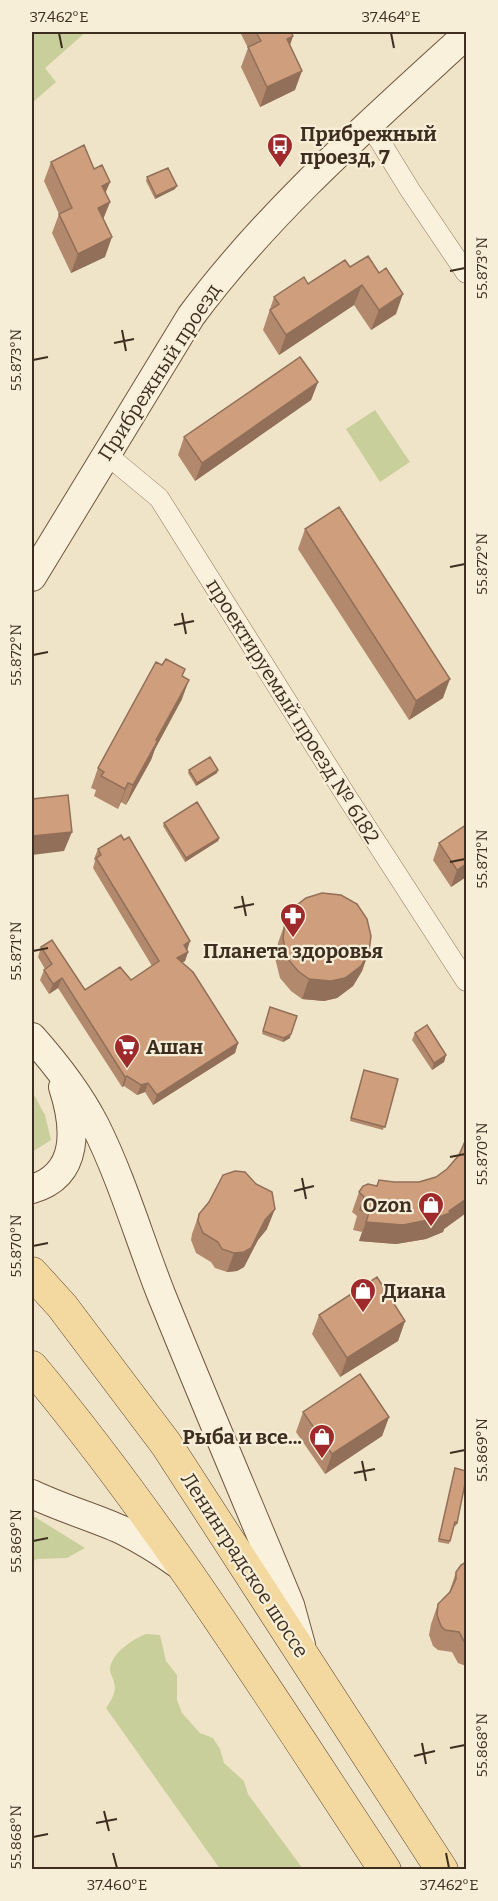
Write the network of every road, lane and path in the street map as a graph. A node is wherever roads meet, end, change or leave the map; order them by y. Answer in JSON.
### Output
{"nodes":[{"id":1,"x":466,"y":35,"type":"edge"},
{"id":2,"x":370,"y":124,"type":"junction"},
{"id":3,"x":466,"y":273,"type":"edge"},
{"id":4,"x":106,"y":454,"type":"junction"},
{"id":5,"x":32,"y":577,"type":"edge"},
{"id":6,"x":466,"y":981,"type":"edge"},
{"id":7,"x":32,"y":1037,"type":"edge"},
{"id":8,"x":55,"y":1063,"type":"junction"},
{"id":9,"x":32,"y":1189,"type":"edge"},
{"id":10,"x":32,"y":1273,"type":"edge"},
{"id":11,"x":32,"y":1367,"type":"edge"},
{"id":12,"x":32,"y":1494,"type":"edge"},
{"id":13,"x":184,"y":1568,"type":"junction"},
{"id":14,"x":303,"y":1656,"type":"junction"},
{"id":15,"x":386,"y":1869,"type":"edge"},
{"id":16,"x":442,"y":1869,"type":"edge"}],
"edges":[{"from":1,"to":2,"type":"street","name":"Прибрежный проезд"},
{"from":2,"to":3,"type":"street"},
{"from":2,"to":4,"type":"street","name":"Прибрежный проезд"},
{"from":4,"to":5,"type":"street","name":"Прибрежный проезд"},
{"from":4,"to":6,"type":"street","name":"проектируемый проезд № 6182"},
{"from":7,"to":8,"type":"street"},
{"from":8,"to":9,"type":"street"},
{"from":8,"to":14,"type":"street"},
{"from":10,"to":14,"type":"main road","name":"Ленинградское шоссе"},
{"from":11,"to":13,"type":"main road"},
{"from":12,"to":13,"type":"street"},
{"from":13,"to":15,"type":"main road"},
{"from":14,"to":16,"type":"main road","name":"Ленинградское шоссе"}]}
